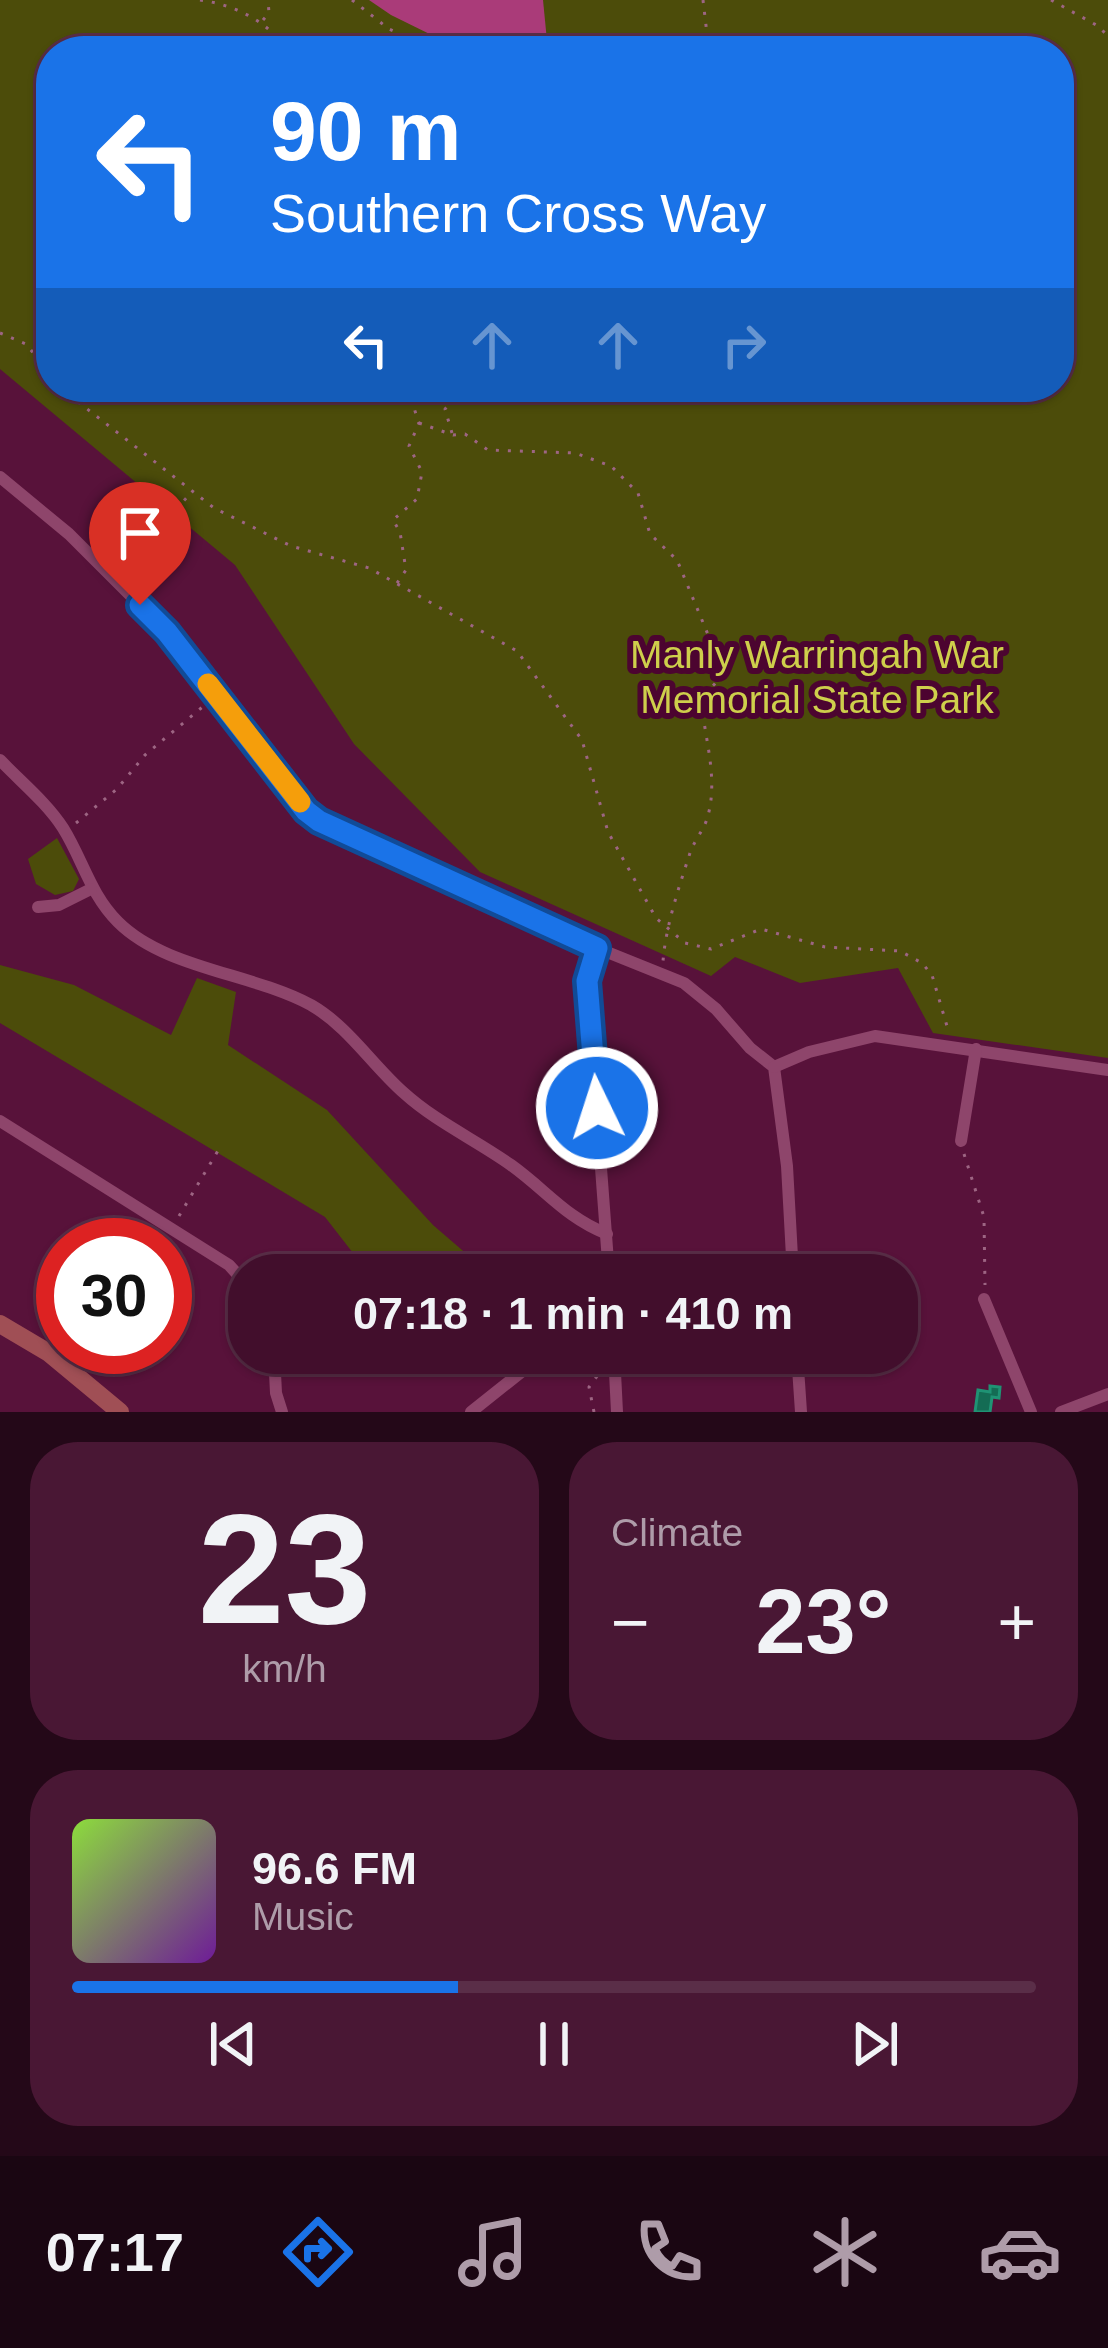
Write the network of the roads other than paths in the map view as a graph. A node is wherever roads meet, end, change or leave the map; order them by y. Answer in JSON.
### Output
{"nodes":[{"id":1,"x":0,"y":477,"type":"edge"},
{"id":2,"x":0,"y":760,"type":"edge"},
{"id":3,"x":91,"y":889,"type":"junction"},
{"id":4,"x":38,"y":907,"type":"dead end"},
{"id":5,"x":597,"y":948,"type":"junction"},
{"id":6,"x":976,"y":1048,"type":"junction"},
{"id":7,"x":775,"y":1066,"type":"junction"},
{"id":8,"x":1108,"y":1070,"type":"edge"},
{"id":9,"x":0,"y":1121,"type":"edge"},
{"id":10,"x":961,"y":1141,"type":"road end"},
{"id":11,"x":607,"y":1234,"type":"junction"},
{"id":12,"x":608,"y":1254,"type":"edge"},
{"id":13,"x":792,"y":1254,"type":"edge"},
{"id":14,"x":228,"y":1264,"type":"edge"},
{"id":15,"x":984,"y":1299,"type":"road end"},
{"id":16,"x":0,"y":1324,"type":"edge"},
{"id":17,"x":275,"y":1374,"type":"edge"},
{"id":18,"x":519,"y":1374,"type":"edge"},
{"id":19,"x":612,"y":1374,"type":"edge"},
{"id":20,"x":798,"y":1374,"type":"edge"},
{"id":21,"x":1108,"y":1394,"type":"edge"},
{"id":22,"x":120,"y":1412,"type":"edge"},
{"id":23,"x":282,"y":1412,"type":"edge"},
{"id":24,"x":471,"y":1412,"type":"edge"},
{"id":25,"x":617,"y":1412,"type":"edge"},
{"id":26,"x":801,"y":1412,"type":"edge"},
{"id":27,"x":1031,"y":1412,"type":"edge"},
{"id":28,"x":1061,"y":1412,"type":"edge"}],
"edges":[{"from":1,"to":5,"type":"street"},
{"from":2,"to":3,"type":"street"},
{"from":3,"to":4,"type":"street"},
{"from":3,"to":11,"type":"street"},
{"from":5,"to":7,"type":"street"},
{"from":5,"to":11,"type":"street"},
{"from":6,"to":7,"type":"street"},
{"from":6,"to":8,"type":"street"},
{"from":6,"to":10,"type":"street"},
{"from":7,"to":13,"type":"street"},
{"from":9,"to":14,"type":"street"},
{"from":11,"to":12,"type":"street"},
{"from":15,"to":27,"type":"street"},
{"from":16,"to":22,"type":"main road"},
{"from":17,"to":23,"type":"street"},
{"from":18,"to":24,"type":"street"},
{"from":19,"to":25,"type":"street"},
{"from":20,"to":26,"type":"street"},
{"from":21,"to":28,"type":"street"}]}
